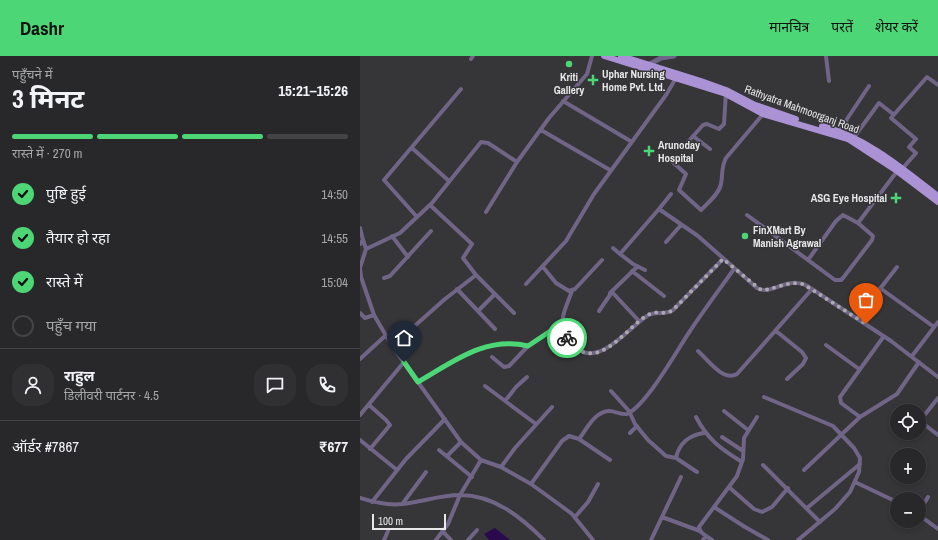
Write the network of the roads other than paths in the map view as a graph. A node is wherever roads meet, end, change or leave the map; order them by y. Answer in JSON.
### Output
{"nodes":[{"id":1,"x":592,"y":56,"type":"edge"},
{"id":2,"x":604,"y":56,"type":"edge"},
{"id":3,"x":621,"y":56,"type":"edge"},
{"id":4,"x":674,"y":56,"type":"edge"},
{"id":5,"x":826,"y":56,"type":"edge"},
{"id":6,"x":637,"y":58,"type":"edge"},
{"id":7,"x":646,"y":66,"type":"junction"},
{"id":8,"x":676,"y":76,"type":"junction"},
{"id":9,"x":829,"y":81,"type":"dead end"},
{"id":10,"x":938,"y":85,"type":"edge"},
{"id":11,"x":869,"y":86,"type":"dead end"},
{"id":12,"x":461,"y":88,"type":"dead end"},
{"id":13,"x":726,"y":92,"type":"junction"},
{"id":14,"x":563,"y":101,"type":"junction"},
{"id":15,"x":765,"y":111,"type":"junction"},
{"id":16,"x":893,"y":114,"type":"junction"},
{"id":17,"x":540,"y":130,"type":"junction"},
{"id":18,"x":839,"y":131,"type":"junction"},
{"id":19,"x":693,"y":136,"type":"junction"},
{"id":20,"x":853,"y":139,"type":"junction"},
{"id":21,"x":632,"y":142,"type":"junction"},
{"id":22,"x":687,"y":143,"type":"dead end"},
{"id":23,"x":412,"y":148,"type":"junction"},
{"id":24,"x":710,"y":149,"type":"dead end"},
{"id":25,"x":667,"y":157,"type":"dead end"},
{"id":26,"x":517,"y":162,"type":"junction"},
{"id":27,"x":900,"y":169,"type":"junction"},
{"id":28,"x":610,"y":170,"type":"junction"},
{"id":29,"x":449,"y":181,"type":"junction"},
{"id":30,"x":671,"y":194,"type":"dead end"},
{"id":31,"x":937,"y":194,"type":"edge"},
{"id":32,"x":938,"y":202,"type":"edge"},
{"id":33,"x":430,"y":205,"type":"junction"},
{"id":34,"x":659,"y":209,"type":"junction"},
{"id":35,"x":486,"y":212,"type":"dead end"},
{"id":36,"x":747,"y":215,"type":"dead end"},
{"id":37,"x":417,"y":217,"type":"junction"},
{"id":38,"x":858,"y":223,"type":"junction"},
{"id":39,"x":681,"y":224,"type":"junction"},
{"id":40,"x":360,"y":228,"type":"edge"},
{"id":41,"x":431,"y":231,"type":"dead end"},
{"id":42,"x":392,"y":236,"type":"junction"},
{"id":43,"x":361,"y":242,"type":"edge"},
{"id":44,"x":666,"y":242,"type":"dead end"},
{"id":45,"x":613,"y":248,"type":"dead end"},
{"id":46,"x":366,"y":249,"type":"junction"},
{"id":47,"x":620,"y":254,"type":"junction"},
{"id":48,"x":408,"y":257,"type":"junction"},
{"id":49,"x":723,"y":259,"type":"junction"},
{"id":50,"x":602,"y":260,"type":"dead end"},
{"id":51,"x":808,"y":260,"type":"junction"},
{"id":52,"x":543,"y":267,"type":"junction"},
{"id":53,"x":637,"y":267,"type":"junction"},
{"id":54,"x":897,"y":267,"type":"dead end"},
{"id":55,"x":734,"y":269,"type":"junction"},
{"id":56,"x":645,"y":270,"type":"dead end"},
{"id":57,"x":632,"y":271,"type":"junction"},
{"id":58,"x":476,"y":275,"type":"junction"},
{"id":59,"x":384,"y":278,"type":"dead end"},
{"id":60,"x":526,"y":284,"type":"dead end"},
{"id":61,"x":880,"y":288,"type":"junction"},
{"id":62,"x":457,"y":289,"type":"junction"},
{"id":63,"x":812,"y":289,"type":"junction"},
{"id":64,"x":572,"y":291,"type":"junction"},
{"id":65,"x":612,"y":292,"type":"junction"},
{"id":66,"x":495,"y":294,"type":"junction"},
{"id":67,"x":664,"y":296,"type":"dead end"},
{"id":68,"x":601,"y":302,"type":"dead end"},
{"id":69,"x":478,"y":311,"type":"junction"},
{"id":70,"x":598,"y":311,"type":"dead end"},
{"id":71,"x":360,"y":313,"type":"edge"},
{"id":72,"x":514,"y":313,"type":"dead end"},
{"id":73,"x":374,"y":315,"type":"junction"},
{"id":74,"x":858,"y":317,"type":"junction"},
{"id":75,"x":639,"y":321,"type":"junction"},
{"id":76,"x":938,"y":322,"type":"edge"},
{"id":77,"x":561,"y":324,"type":"junction"},
{"id":78,"x":934,"y":327,"type":"junction"},
{"id":79,"x":495,"y":329,"type":"dead end"},
{"id":80,"x":776,"y":330,"type":"junction"},
{"id":81,"x":386,"y":336,"type":"junction"},
{"id":82,"x":884,"y":336,"type":"junction"},
{"id":83,"x":392,"y":346,"type":"junction"},
{"id":84,"x":528,"y":346,"type":"junction"},
{"id":85,"x":826,"y":346,"type":"dead end"},
{"id":86,"x":698,"y":351,"type":"dead end"},
{"id":87,"x":361,"y":356,"type":"edge"},
{"id":88,"x":912,"y":356,"type":"junction"},
{"id":89,"x":492,"y":358,"type":"dead end"},
{"id":90,"x":404,"y":362,"type":"junction"},
{"id":91,"x":919,"y":362,"type":"junction"},
{"id":92,"x":859,"y":369,"type":"junction"},
{"id":93,"x":938,"y":377,"type":"edge"},
{"id":94,"x":527,"y":378,"type":"dead end"},
{"id":95,"x":787,"y":379,"type":"dead end"},
{"id":96,"x":418,"y":382,"type":"junction"},
{"id":97,"x":485,"y":386,"type":"dead end"},
{"id":98,"x":611,"y":391,"type":"dead end"},
{"id":99,"x":764,"y":397,"type":"dead end"},
{"id":100,"x":938,"y":398,"type":"edge"},
{"id":101,"x":505,"y":401,"type":"junction"},
{"id":102,"x":369,"y":405,"type":"junction"},
{"id":103,"x":552,"y":407,"type":"dead end"},
{"id":104,"x":724,"y":411,"type":"dead end"},
{"id":105,"x":630,"y":413,"type":"junction"},
{"id":106,"x":926,"y":413,"type":"edge"},
{"id":107,"x":360,"y":415,"type":"edge"},
{"id":108,"x":696,"y":417,"type":"dead end"},
{"id":109,"x":757,"y":417,"type":"dead end"},
{"id":110,"x":860,"y":417,"type":"junction"},
{"id":111,"x":445,"y":419,"type":"junction"},
{"id":112,"x":536,"y":424,"type":"junction"},
{"id":113,"x":637,"y":426,"type":"junction"},
{"id":114,"x":926,"y":426,"type":"edge"},
{"id":115,"x":748,"y":430,"type":"junction"},
{"id":116,"x":630,"y":433,"type":"dead end"},
{"id":117,"x":704,"y":433,"type":"junction"},
{"id":118,"x":842,"y":435,"type":"junction"},
{"id":119,"x":938,"y":435,"type":"edge"},
{"id":120,"x":722,"y":437,"type":"dead end"},
{"id":121,"x":579,"y":439,"type":"junction"},
{"id":122,"x":360,"y":440,"type":"edge"},
{"id":123,"x":462,"y":442,"type":"junction"},
{"id":124,"x":370,"y":448,"type":"junction"},
{"id":125,"x":439,"y":450,"type":"dead end"},
{"id":126,"x":743,"y":451,"type":"junction"},
{"id":127,"x":447,"y":456,"type":"junction"},
{"id":128,"x":676,"y":458,"type":"junction"},
{"id":129,"x":481,"y":460,"type":"junction"},
{"id":130,"x":610,"y":460,"type":"dead end"},
{"id":131,"x":742,"y":462,"type":"junction"},
{"id":132,"x":861,"y":463,"type":"junction"},
{"id":133,"x":763,"y":465,"type":"dead end"},
{"id":134,"x":501,"y":467,"type":"junction"},
{"id":135,"x":397,"y":470,"type":"junction"},
{"id":136,"x":804,"y":470,"type":"dead end"},
{"id":137,"x":426,"y":472,"type":"dead end"},
{"id":138,"x":697,"y":472,"type":"dead end"},
{"id":139,"x":472,"y":477,"type":"junction"},
{"id":140,"x":681,"y":477,"type":"dead end"},
{"id":141,"x":855,"y":482,"type":"junction"},
{"id":142,"x":531,"y":484,"type":"junction"},
{"id":143,"x":598,"y":484,"type":"dead end"},
{"id":144,"x":730,"y":488,"type":"junction"},
{"id":145,"x":788,"y":488,"type":"junction"},
{"id":146,"x":460,"y":495,"type":"junction"},
{"id":147,"x":360,"y":498,"type":"edge"},
{"id":148,"x":928,"y":498,"type":"dead end"},
{"id":149,"x":890,"y":499,"type":"edge"},
{"id":150,"x":926,"y":501,"type":"edge"},
{"id":151,"x":372,"y":502,"type":"junction"},
{"id":152,"x":401,"y":505,"type":"junction"},
{"id":153,"x":714,"y":507,"type":"junction"},
{"id":154,"x":807,"y":508,"type":"junction"},
{"id":155,"x":575,"y":517,"type":"junction"},
{"id":156,"x":662,"y":517,"type":"junction"},
{"id":157,"x":926,"y":521,"type":"edge"},
{"id":158,"x":820,"y":522,"type":"junction"},
{"id":159,"x":477,"y":530,"type":"dead end"},
{"id":160,"x":938,"y":530,"type":"edge"},
{"id":161,"x":388,"y":531,"type":"dead end"},
{"id":162,"x":443,"y":532,"type":"junction"},
{"id":163,"x":701,"y":532,"type":"junction"},
{"id":164,"x":705,"y":538,"type":"edge"},
{"id":165,"x":384,"y":540,"type":"edge"},
{"id":166,"x":436,"y":540,"type":"edge"},
{"id":167,"x":451,"y":540,"type":"edge"},
{"id":168,"x":468,"y":540,"type":"edge"},
{"id":169,"x":543,"y":540,"type":"edge"},
{"id":170,"x":594,"y":540,"type":"edge"},
{"id":171,"x":651,"y":540,"type":"edge"},
{"id":172,"x":712,"y":540,"type":"edge"},
{"id":173,"x":768,"y":540,"type":"edge"},
{"id":174,"x":798,"y":540,"type":"edge"}],
"edges":[{"from":1,"to":14,"type":"street"},
{"from":2,"to":7,"type":"main road","name":"Rathyatra Mahmoorganj Road"},
{"from":3,"to":6,"type":"main road"},
{"from":4,"to":7,"type":"street"},
{"from":5,"to":9,"type":"street"},
{"from":6,"to":7,"type":"main road"},
{"from":7,"to":8,"type":"main road","name":"Rathyatra Mahmoorganj Road"},
{"from":8,"to":13,"type":"main road","name":"Rathyatra Mahmoorganj Road"},
{"from":8,"to":21,"type":"street"},
{"from":10,"to":16,"type":"street"},
{"from":11,"to":18,"type":"street"},
{"from":12,"to":23,"type":"street"},
{"from":13,"to":15,"type":"main road","name":"Rathyatra Mahmoorganj Road"},
{"from":13,"to":19,"type":"street"},
{"from":14,"to":17,"type":"street"},
{"from":14,"to":21,"type":"street"},
{"from":15,"to":18,"type":"main road","name":"Rathyatra Mahmoorganj Road"},
{"from":15,"to":20,"type":"main road","name":"Rathyatra Mahmoorganj Road"},
{"from":15,"to":25,"type":"street"},
{"from":16,"to":20,"type":"street"},
{"from":16,"to":27,"type":"street"},
{"from":17,"to":26,"type":"street"},
{"from":17,"to":28,"type":"street"},
{"from":18,"to":20,"type":"main road","name":"Rathyatra Mahmoorganj Road"},
{"from":19,"to":22,"type":"street"},
{"from":19,"to":24,"type":"street"},
{"from":20,"to":27,"type":"main road","name":"Rathyatra Mahmoorganj Road"},
{"from":21,"to":28,"type":"street"},
{"from":23,"to":29,"type":"street"},
{"from":23,"to":37,"type":"street"},
{"from":26,"to":29,"type":"street"},
{"from":26,"to":35,"type":"street"},
{"from":27,"to":31,"type":"main road","name":"Rathyatra Mahmoorganj Road"},
{"from":27,"to":32,"type":"main road","name":"Rathyatra Mahmoorganj Road"},
{"from":27,"to":38,"type":"street"},
{"from":28,"to":52,"type":"street"},
{"from":29,"to":33,"type":"street"},
{"from":30,"to":34,"type":"street"},
{"from":33,"to":37,"type":"street"},
{"from":33,"to":58,"type":"street"},
{"from":34,"to":39,"type":"street"},
{"from":34,"to":47,"type":"street"},
{"from":36,"to":51,"type":"street"},
{"from":37,"to":42,"type":"street"},
{"from":38,"to":51,"type":"street"},
{"from":38,"to":51,"type":"street"},
{"from":39,"to":44,"type":"street"},
{"from":39,"to":49,"type":"street"},
{"from":40,"to":43,"type":"street"},
{"from":41,"to":48,"type":"street"},
{"from":42,"to":46,"type":"street"},
{"from":42,"to":48,"type":"street"},
{"from":43,"to":46,"type":"street"},
{"from":45,"to":47,"type":"street"},
{"from":46,"to":73,"type":"street"},
{"from":47,"to":53,"type":"street"},
{"from":48,"to":59,"type":"street"},
{"from":49,"to":55,"type":"street"},
{"from":49,"to":75,"type":"street"},
{"from":50,"to":64,"type":"street"},
{"from":52,"to":60,"type":"street"},
{"from":52,"to":64,"type":"street"},
{"from":53,"to":56,"type":"street"},
{"from":53,"to":57,"type":"street"},
{"from":54,"to":61,"type":"street"},
{"from":55,"to":63,"type":"street"},
{"from":55,"to":105,"type":"street"},
{"from":57,"to":65,"type":"street"},
{"from":57,"to":67,"type":"street"},
{"from":58,"to":62,"type":"street"},
{"from":58,"to":66,"type":"street"},
{"from":61,"to":74,"type":"street"},
{"from":61,"to":78,"type":"street"},
{"from":62,"to":69,"type":"street"},
{"from":62,"to":83,"type":"street"},
{"from":63,"to":74,"type":"street"},
{"from":63,"to":80,"type":"street"},
{"from":64,"to":77,"type":"street"},
{"from":65,"to":68,"type":"street"},
{"from":65,"to":70,"type":"street"},
{"from":65,"to":75,"type":"street"},
{"from":66,"to":69,"type":"street"},
{"from":66,"to":72,"type":"street"},
{"from":69,"to":79,"type":"street"},
{"from":71,"to":73,"type":"street"},
{"from":73,"to":81,"type":"street"},
{"from":74,"to":82,"type":"street"},
{"from":75,"to":77,"type":"street"},
{"from":76,"to":78,"type":"street"},
{"from":77,"to":84,"type":"street"},
{"from":78,"to":88,"type":"street"},
{"from":80,"to":86,"type":"street"},
{"from":80,"to":95,"type":"street"},
{"from":81,"to":83,"type":"street"},
{"from":81,"to":87,"type":"street"},
{"from":82,"to":88,"type":"street"},
{"from":82,"to":92,"type":"street"},
{"from":83,"to":90,"type":"street"},
{"from":84,"to":89,"type":"street"},
{"from":84,"to":96,"type":"street"},
{"from":85,"to":92,"type":"street"},
{"from":88,"to":91,"type":"street"},
{"from":90,"to":96,"type":"street"},
{"from":90,"to":102,"type":"street"},
{"from":91,"to":93,"type":"street"},
{"from":91,"to":110,"type":"street"},
{"from":92,"to":110,"type":"street"},
{"from":94,"to":101,"type":"street"},
{"from":96,"to":111,"type":"street"},
{"from":97,"to":101,"type":"street"},
{"from":98,"to":105,"type":"street"},
{"from":99,"to":118,"type":"street"},
{"from":100,"to":106,"type":"street"},
{"from":101,"to":112,"type":"street"},
{"from":102,"to":107,"type":"street"},
{"from":102,"to":124,"type":"street"},
{"from":103,"to":112,"type":"street"},
{"from":104,"to":115,"type":"street"},
{"from":105,"to":113,"type":"street"},
{"from":105,"to":121,"type":"street"},
{"from":108,"to":117,"type":"street"},
{"from":109,"to":115,"type":"street"},
{"from":110,"to":118,"type":"street"},
{"from":111,"to":123,"type":"street"},
{"from":111,"to":135,"type":"street"},
{"from":112,"to":134,"type":"street"},
{"from":113,"to":116,"type":"street"},
{"from":113,"to":128,"type":"street"},
{"from":114,"to":119,"type":"street"},
{"from":115,"to":126,"type":"street"},
{"from":117,"to":128,"type":"street"},
{"from":117,"to":131,"type":"street"},
{"from":118,"to":132,"type":"street"},
{"from":118,"to":136,"type":"street"},
{"from":120,"to":126,"type":"street"},
{"from":121,"to":130,"type":"street"},
{"from":121,"to":142,"type":"street"},
{"from":122,"to":124,"type":"street"},
{"from":123,"to":127,"type":"street"},
{"from":123,"to":129,"type":"street"},
{"from":124,"to":135,"type":"street"},
{"from":125,"to":127,"type":"street"},
{"from":126,"to":131,"type":"street"},
{"from":127,"to":139,"type":"street"},
{"from":128,"to":138,"type":"street"},
{"from":129,"to":134,"type":"street"},
{"from":129,"to":139,"type":"street"},
{"from":131,"to":144,"type":"street"},
{"from":132,"to":141,"type":"street"},
{"from":132,"to":154,"type":"street"},
{"from":133,"to":145,"type":"street"},
{"from":134,"to":142,"type":"street"},
{"from":135,"to":151,"type":"street"},
{"from":137,"to":152,"type":"street"},
{"from":139,"to":146,"type":"street"},
{"from":140,"to":156,"type":"street"},
{"from":141,"to":149,"type":"street"},
{"from":141,"to":158,"type":"street"},
{"from":142,"to":155,"type":"street"},
{"from":143,"to":155,"type":"street"},
{"from":144,"to":145,"type":"street"},
{"from":144,"to":153,"type":"street"},
{"from":145,"to":154,"type":"street"},
{"from":146,"to":152,"type":"street"},
{"from":146,"to":162,"type":"street"},
{"from":146,"to":169,"type":"street"},
{"from":147,"to":151,"type":"street"},
{"from":148,"to":150,"type":"street"},
{"from":151,"to":152,"type":"street"},
{"from":153,"to":163,"type":"street"},
{"from":153,"to":173,"type":"street"},
{"from":154,"to":158,"type":"street"},
{"from":155,"to":170,"type":"street"},
{"from":156,"to":163,"type":"street"},
{"from":156,"to":171,"type":"street"},
{"from":157,"to":160,"type":"street"},
{"from":158,"to":174,"type":"street"},
{"from":159,"to":168,"type":"street"},
{"from":161,"to":165,"type":"street"},
{"from":162,"to":166,"type":"street"},
{"from":162,"to":167,"type":"street"},
{"from":163,"to":164,"type":"street"},
{"from":164,"to":172,"type":"street"}]}
